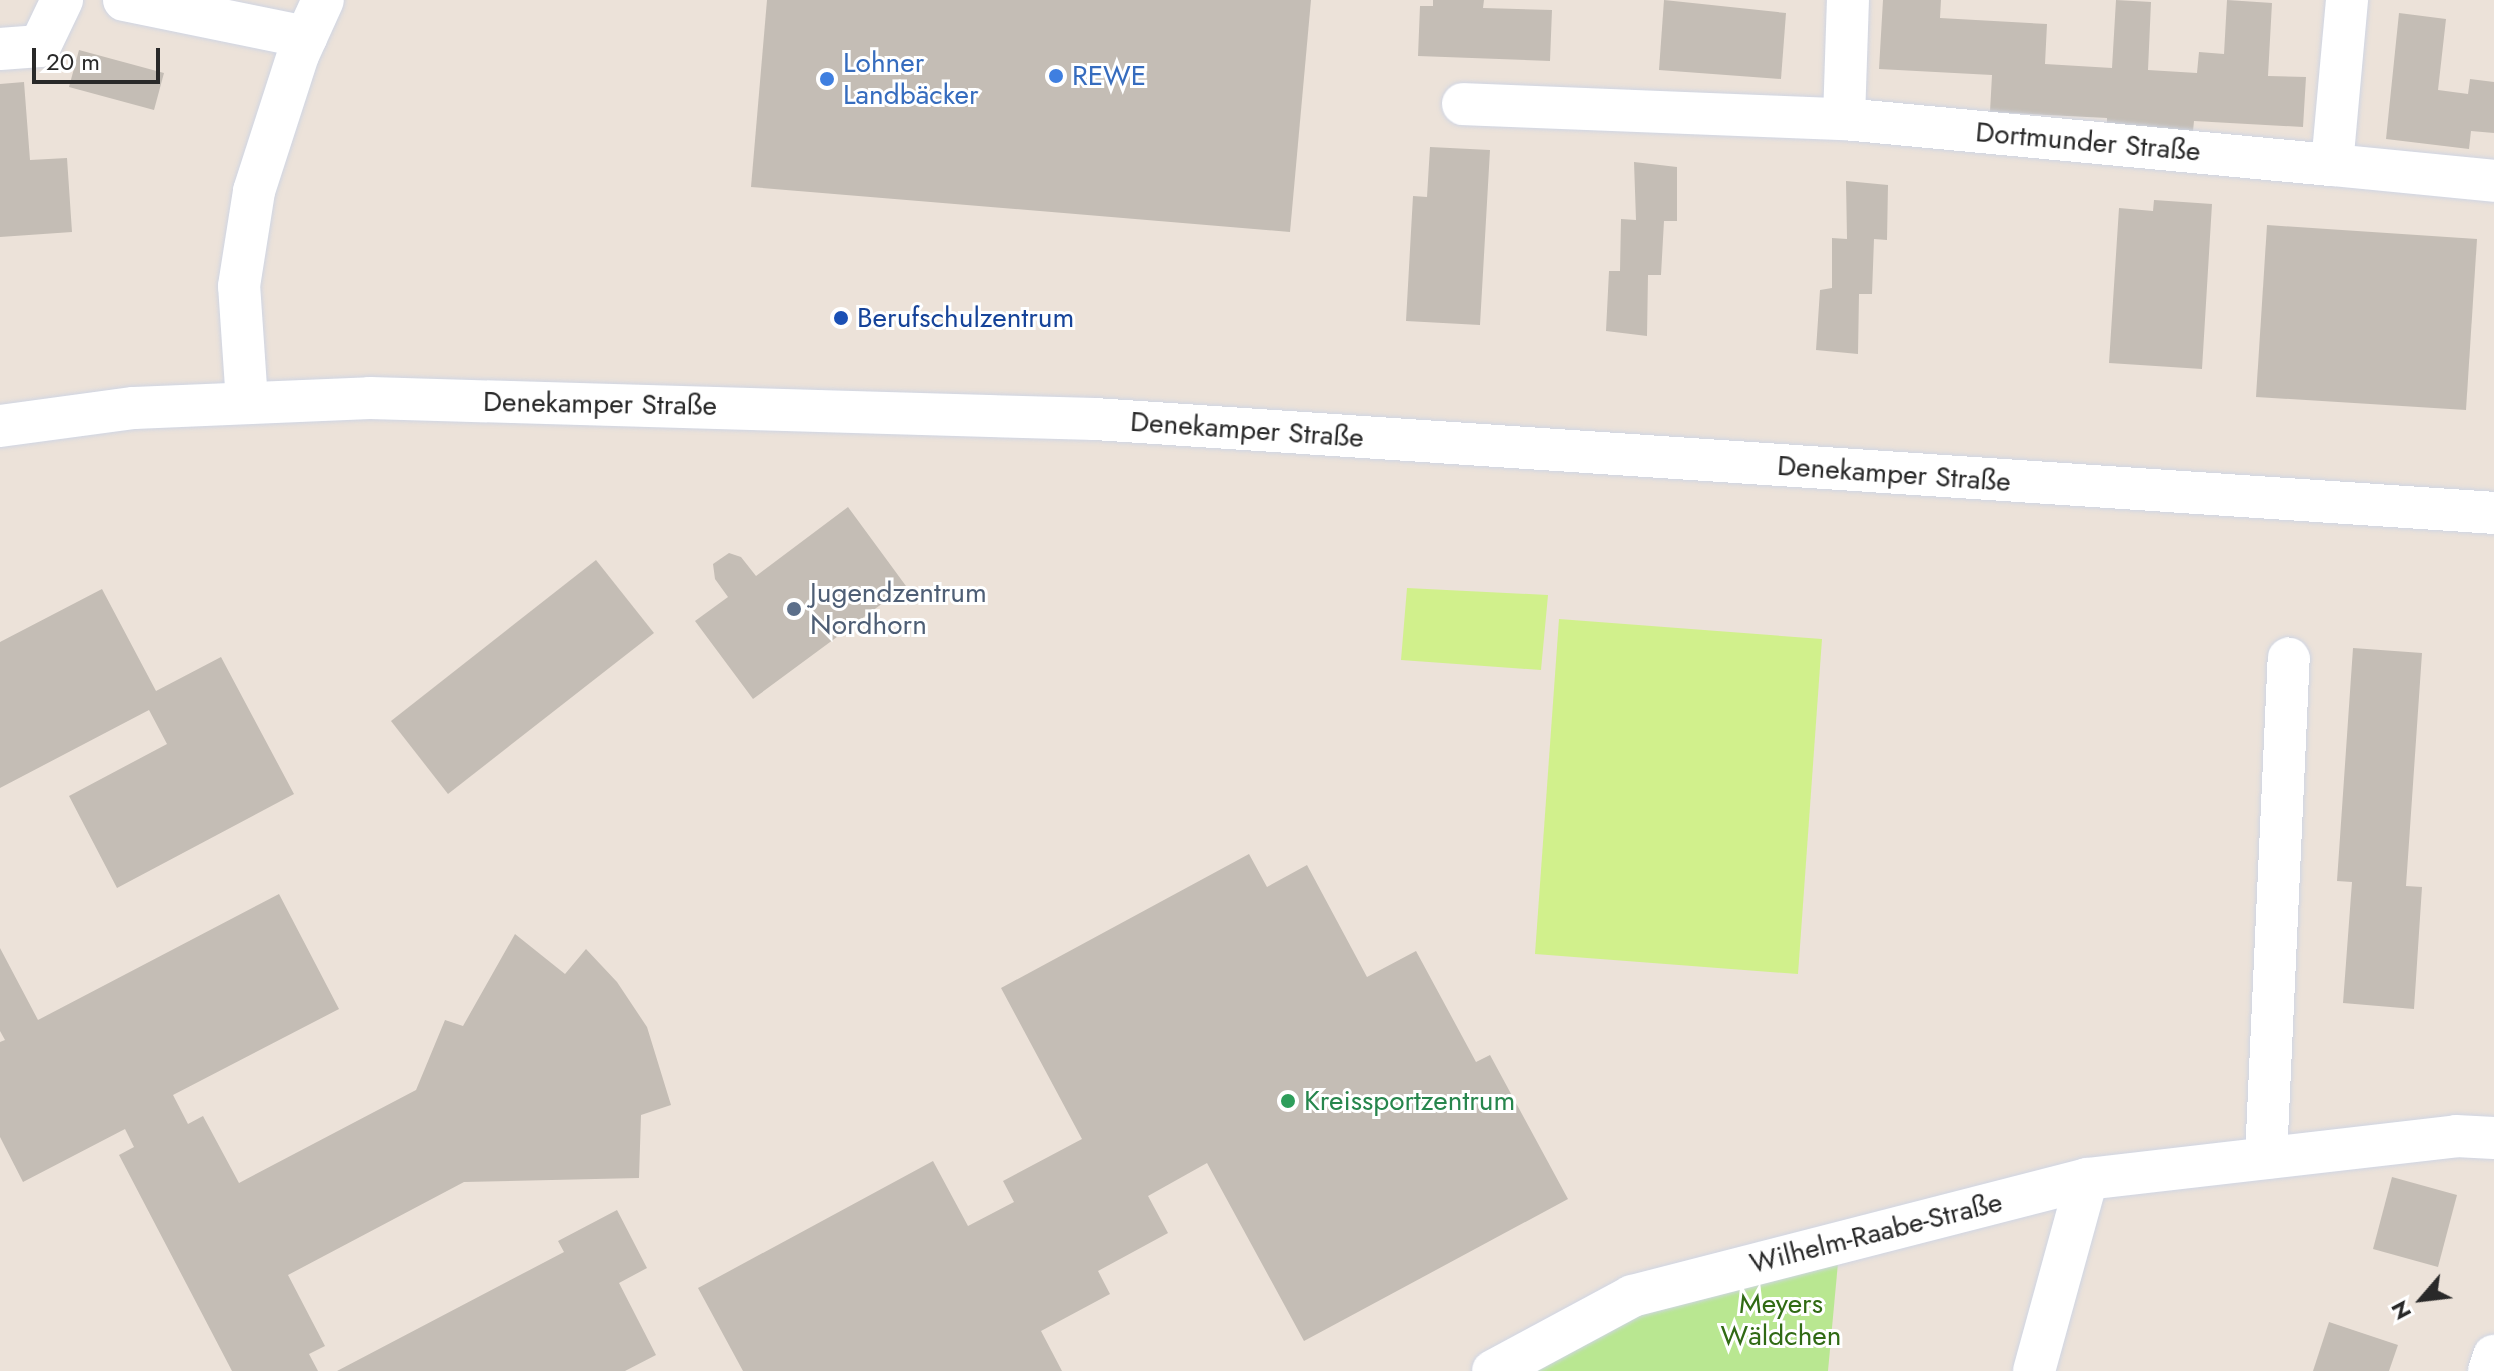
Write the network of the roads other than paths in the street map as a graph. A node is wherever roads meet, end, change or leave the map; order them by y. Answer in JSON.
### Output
{"nodes":[{"id":1,"x":62,"y":0,"type":"edge"},
{"id":2,"x":124,"y":0,"type":"edge"},
{"id":3,"x":1848,"y":0,"type":"edge"},
{"id":4,"x":2347,"y":0,"type":"edge"},
{"id":5,"x":211,"y":8,"type":"edge"},
{"id":6,"x":314,"y":18,"type":"edge"},
{"id":7,"x":0,"y":49,"type":"edge"},
{"id":8,"x":1463,"y":104,"type":"dead end"},
{"id":9,"x":1844,"y":119,"type":"junction"},
{"id":10,"x":2332,"y":165,"type":"junction"},
{"id":11,"x":2494,"y":181,"type":"edge"},
{"id":12,"x":247,"y":402,"type":"junction"},
{"id":13,"x":0,"y":426,"type":"edge"},
{"id":14,"x":2494,"y":513,"type":"edge"},
{"id":15,"x":2289,"y":659,"type":"dead end"},
{"id":16,"x":2494,"y":1138,"type":"edge"},
{"id":17,"x":2266,"y":1158,"type":"junction"},
{"id":18,"x":2087,"y":1179,"type":"junction"},
{"id":19,"x":2494,"y":1356,"type":"edge"},
{"id":20,"x":1493,"y":1371,"type":"edge"},
{"id":21,"x":2034,"y":1371,"type":"edge"},
{"id":22,"x":2489,"y":1371,"type":"edge"}],
"edges":[{"from":1,"to":7,"type":"street"},
{"from":2,"to":5,"type":"street"},
{"from":3,"to":9,"type":"street"},
{"from":4,"to":10,"type":"street"},
{"from":5,"to":6,"type":"street"},
{"from":6,"to":12,"type":"street"},
{"from":8,"to":9,"type":"street","name":"Dortmunder Straße"},
{"from":9,"to":10,"type":"street","name":"Dortmunder Straße"},
{"from":10,"to":11,"type":"street","name":"Dortmunder Straße"},
{"from":12,"to":13,"type":"street","name":"Denekamper Straße"},
{"from":12,"to":14,"type":"street","name":"Denekamper Straße"},
{"from":15,"to":17,"type":"street"},
{"from":16,"to":17,"type":"street","name":"Wilhelm-Raabe-Straße"},
{"from":17,"to":18,"type":"street","name":"Wilhelm-Raabe-Straße"},
{"from":18,"to":20,"type":"street","name":"Wilhelm-Raabe-Straße"},
{"from":18,"to":21,"type":"street"},
{"from":19,"to":22,"type":"street"}]}
